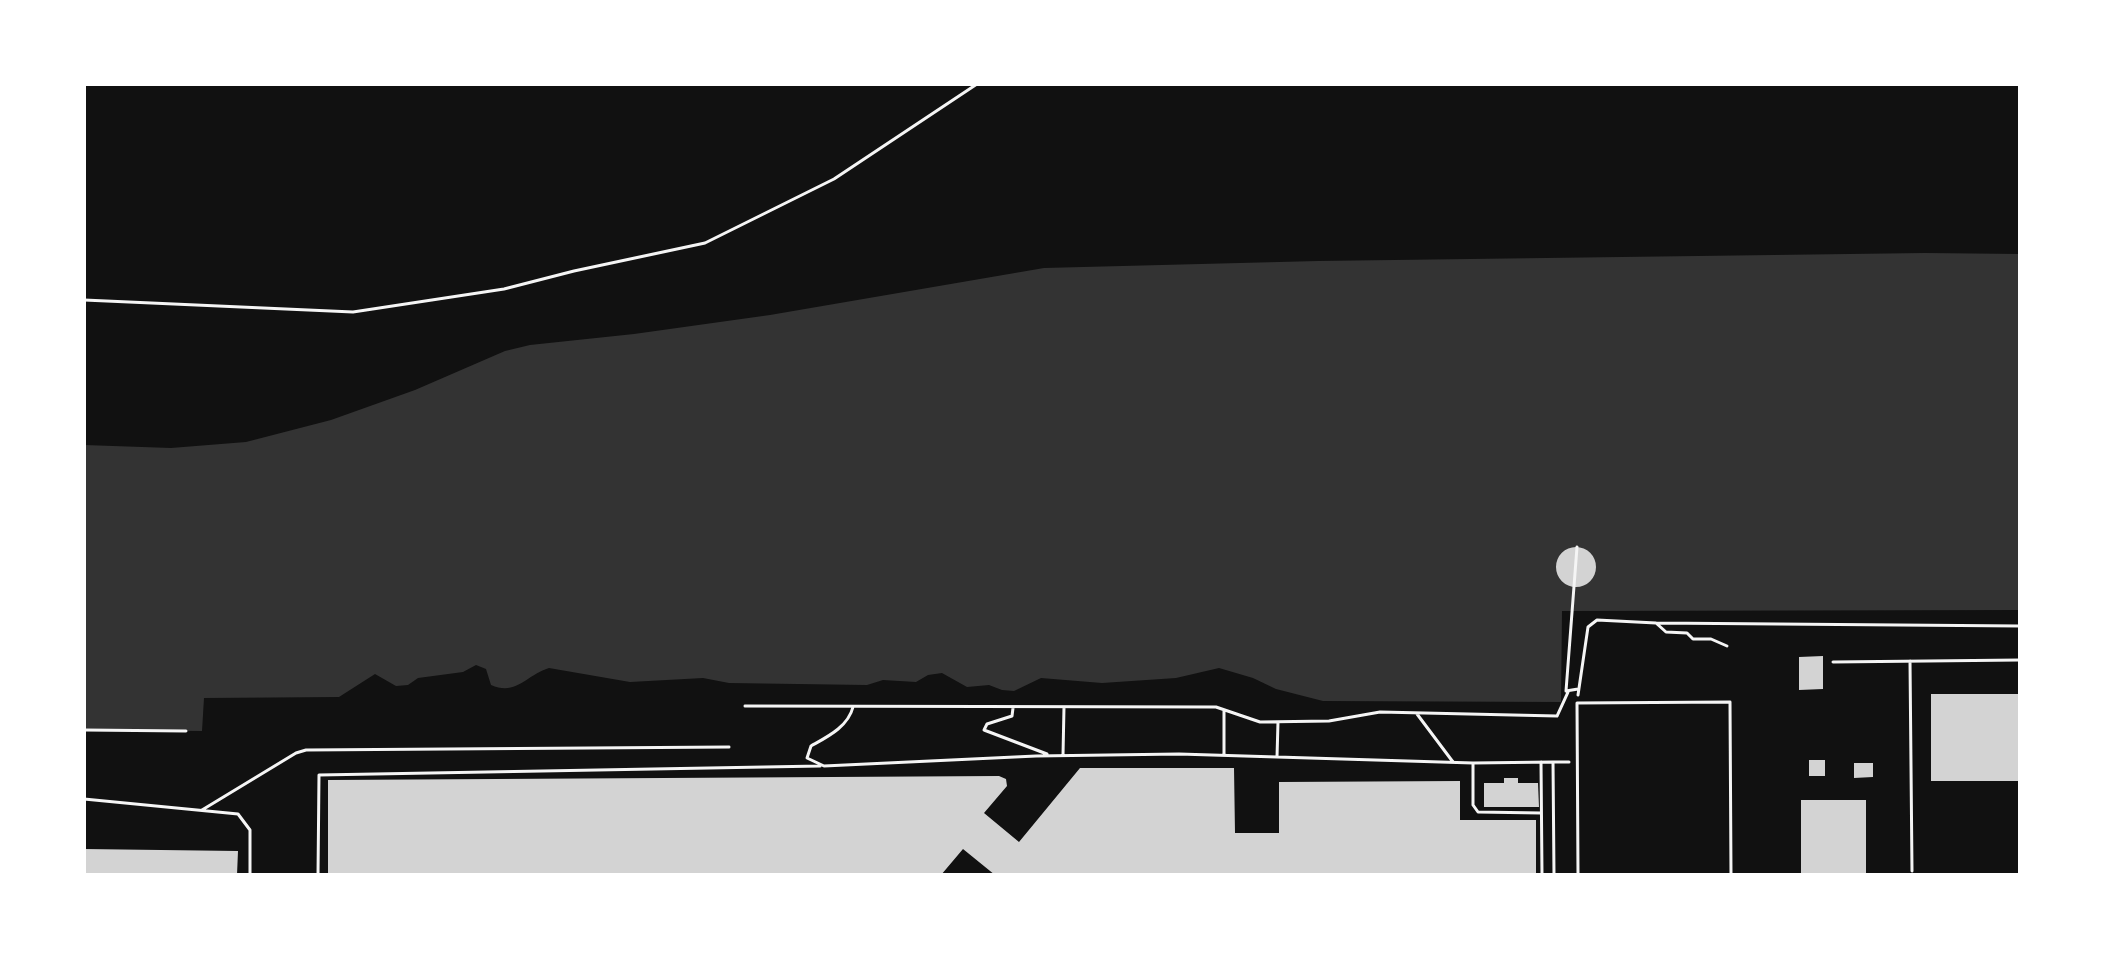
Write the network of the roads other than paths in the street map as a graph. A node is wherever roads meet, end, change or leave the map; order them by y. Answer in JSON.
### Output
{"nodes":[{"id":1,"x":977,"y":84,"type":"edge"},
{"id":2,"x":84,"y":300,"type":"edge"},
{"id":3,"x":2020,"y":660,"type":"edge"},
{"id":4,"x":1910,"y":661,"type":"junction"},
{"id":5,"x":1833,"y":662,"type":"dead end"},
{"id":6,"x":729,"y":747,"type":"dead end"},
{"id":7,"x":84,"y":799,"type":"edge"},
{"id":8,"x":202,"y":810,"type":"junction"},
{"id":9,"x":1912,"y":871,"type":"dead end"},
{"id":10,"x":250,"y":875,"type":"edge"},
{"id":11,"x":1578,"y":875,"type":"edge"},
{"id":12,"x":1731,"y":875,"type":"edge"}],
"edges":[{"from":1,"to":2,"type":"lane"},
{"from":3,"to":4,"type":"lane"},
{"from":4,"to":5,"type":"lane"},
{"from":4,"to":9,"type":"lane"},
{"from":6,"to":8,"type":"lane"},
{"from":7,"to":8,"type":"lane"},
{"from":8,"to":10,"type":"lane"},
{"from":11,"to":12,"type":"lane"}]}
